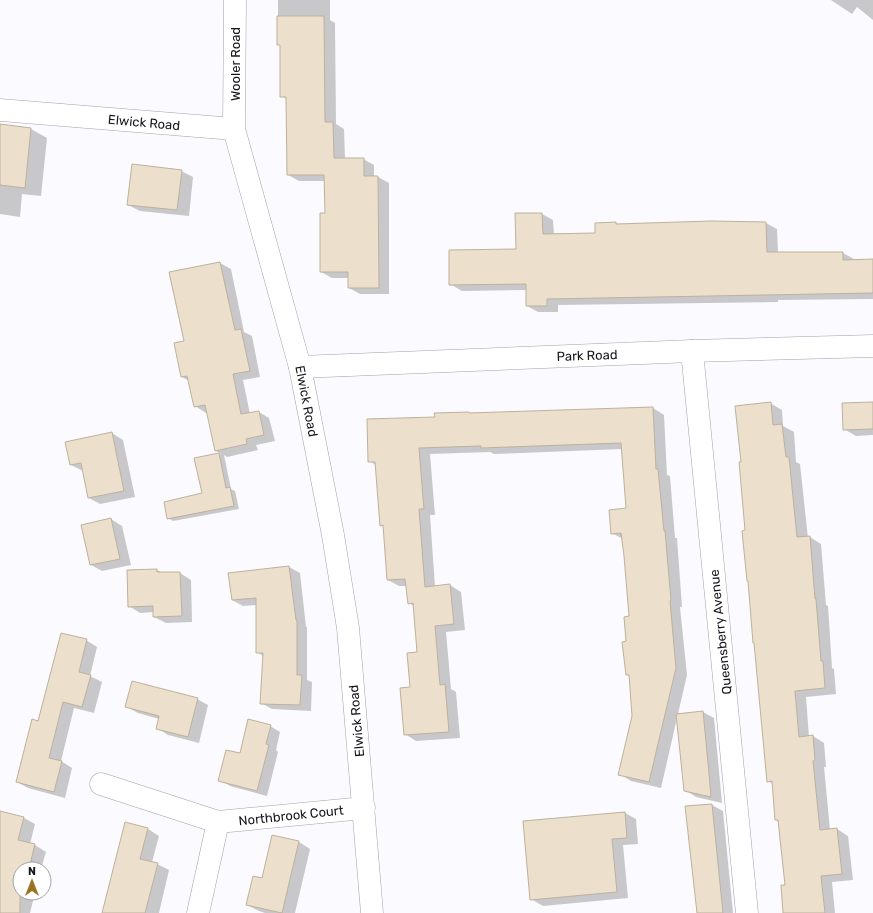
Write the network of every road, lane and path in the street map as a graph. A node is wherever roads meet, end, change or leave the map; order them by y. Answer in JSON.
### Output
{"nodes":[{"id":1,"x":235,"y":0,"type":"edge"},
{"id":2,"x":0,"y":110,"type":"edge"},
{"id":3,"x":234,"y":129,"type":"junction"},
{"id":4,"x":873,"y":346,"type":"edge"},
{"id":5,"x":692,"y":351,"type":"junction"},
{"id":6,"x":300,"y":367,"type":"junction"},
{"id":7,"x":101,"y":784,"type":"dead end"},
{"id":8,"x":364,"y":808,"type":"junction"},
{"id":9,"x":218,"y":822,"type":"junction"},
{"id":10,"x":198,"y":913,"type":"edge"},
{"id":11,"x":372,"y":913,"type":"edge"},
{"id":12,"x":747,"y":913,"type":"edge"}],
"edges":[{"from":1,"to":3,"type":"street","name":"Wooler Road"},
{"from":2,"to":3,"type":"street","name":"Elwick Road"},
{"from":3,"to":6,"type":"street","name":"Elwick Road"},
{"from":4,"to":5,"type":"street","name":"Park Road"},
{"from":5,"to":6,"type":"street","name":"Park Road"},
{"from":5,"to":12,"type":"street","name":"Queensberry Avenue"},
{"from":6,"to":8,"type":"street","name":"Elwick Road"},
{"from":7,"to":9,"type":"street","name":"Northbrook Court"},
{"from":8,"to":9,"type":"street","name":"Northbrook Court"},
{"from":8,"to":11,"type":"street","name":"Elwick Road"},
{"from":9,"to":10,"type":"street"}]}
